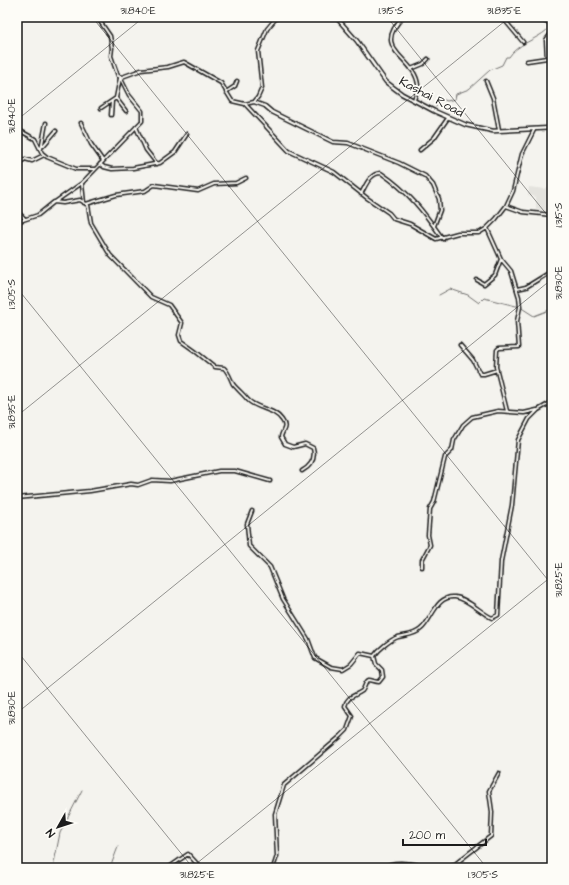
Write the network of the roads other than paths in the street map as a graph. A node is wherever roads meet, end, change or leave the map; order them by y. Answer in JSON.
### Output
{"nodes":[{"id":1,"x":97,"y":17,"type":"edge"},
{"id":2,"x":277,"y":17,"type":"edge"},
{"id":3,"x":336,"y":17,"type":"edge"},
{"id":4,"x":403,"y":17,"type":"edge"},
{"id":5,"x":502,"y":17,"type":"edge"},
{"id":6,"x":544,"y":17,"type":"edge"},
{"id":7,"x":546,"y":22,"type":"dead end"},
{"id":8,"x":552,"y":32,"type":"edge"},
{"id":9,"x":523,"y":42,"type":"dead end"},
{"id":10,"x":428,"y":59,"type":"dead end"},
{"id":11,"x":527,"y":61,"type":"dead end"},
{"id":12,"x":411,"y":69,"type":"junction"},
{"id":13,"x":120,"y":77,"type":"junction"},
{"id":14,"x":237,"y":81,"type":"dead end"},
{"id":15,"x":486,"y":81,"type":"dead end"},
{"id":16,"x":226,"y":92,"type":"junction"},
{"id":17,"x":116,"y":98,"type":"junction"},
{"id":18,"x":414,"y":100,"type":"junction"},
{"id":19,"x":112,"y":101,"type":"junction"},
{"id":20,"x":254,"y":102,"type":"junction"},
{"id":21,"x":245,"y":104,"type":"junction"},
{"id":22,"x":101,"y":108,"type":"dead end"},
{"id":23,"x":126,"y":111,"type":"dead end"},
{"id":24,"x":111,"y":115,"type":"dead end"},
{"id":25,"x":448,"y":118,"type":"junction"},
{"id":26,"x":81,"y":123,"type":"dead end"},
{"id":27,"x":46,"y":124,"type":"dead end"},
{"id":28,"x":136,"y":127,"type":"junction"},
{"id":29,"x":552,"y":128,"type":"edge"},
{"id":30,"x":17,"y":129,"type":"edge"},
{"id":31,"x":534,"y":130,"type":"junction"},
{"id":32,"x":56,"y":131,"type":"dead end"},
{"id":33,"x":22,"y":132,"type":"junction"},
{"id":34,"x":499,"y":132,"type":"junction"},
{"id":35,"x":187,"y":134,"type":"dead end"},
{"id":36,"x":17,"y":140,"type":"edge"},
{"id":37,"x":42,"y":148,"type":"junction"},
{"id":38,"x":420,"y":150,"type":"dead end"},
{"id":39,"x":44,"y":155,"type":"junction"},
{"id":40,"x":103,"y":161,"type":"junction"},
{"id":41,"x":100,"y":164,"type":"junction"},
{"id":42,"x":157,"y":164,"type":"junction"},
{"id":43,"x":17,"y":165,"type":"edge"},
{"id":44,"x":95,"y":169,"type":"junction"},
{"id":45,"x":246,"y":178,"type":"dead end"},
{"id":46,"x":82,"y":183,"type":"junction"},
{"id":47,"x":362,"y":194,"type":"junction"},
{"id":48,"x":54,"y":202,"type":"junction"},
{"id":49,"x":85,"y":203,"type":"junction"},
{"id":50,"x":506,"y":206,"type":"junction"},
{"id":51,"x":17,"y":211,"type":"edge"},
{"id":52,"x":552,"y":215,"type":"edge"},
{"id":53,"x":26,"y":220,"type":"junction"},
{"id":54,"x":17,"y":222,"type":"edge"},
{"id":55,"x":434,"y":226,"type":"junction"},
{"id":56,"x":487,"y":228,"type":"junction"},
{"id":57,"x":443,"y":239,"type":"junction"},
{"id":58,"x":501,"y":259,"type":"junction"},
{"id":59,"x":552,"y":271,"type":"edge"},
{"id":60,"x":477,"y":280,"type":"dead end"},
{"id":61,"x":517,"y":289,"type":"junction"},
{"id":62,"x":460,"y":345,"type":"dead end"},
{"id":63,"x":497,"y":370,"type":"junction"},
{"id":64,"x":552,"y":402,"type":"edge"},
{"id":65,"x":538,"y":410,"type":"junction"},
{"id":66,"x":507,"y":411,"type":"junction"},
{"id":67,"x":302,"y":471,"type":"dead end"},
{"id":68,"x":270,"y":481,"type":"dead end"},
{"id":69,"x":17,"y":498,"type":"edge"},
{"id":70,"x":252,"y":511,"type":"dead end"},
{"id":71,"x":422,"y":567,"type":"dead end"},
{"id":72,"x":374,"y":656,"type":"junction"},
{"id":73,"x":500,"y":773,"type":"dead end"},
{"id":74,"x":168,"y":868,"type":"edge"},
{"id":75,"x":201,"y":868,"type":"edge"},
{"id":76,"x":273,"y":868,"type":"edge"},
{"id":77,"x":383,"y":868,"type":"edge"},
{"id":78,"x":426,"y":868,"type":"edge"},
{"id":79,"x":450,"y":868,"type":"edge"}],
"edges":[{"from":1,"to":13,"type":"street"},
{"from":2,"to":20,"type":"street"},
{"from":3,"to":18,"type":"street","name":"Kashai Road"},
{"from":4,"to":12,"type":"street"},
{"from":5,"to":9,"type":"street"},
{"from":6,"to":7,"type":"street"},
{"from":8,"to":11,"type":"street"},
{"from":10,"to":12,"type":"street"},
{"from":12,"to":18,"type":"street"},
{"from":13,"to":16,"type":"street"},
{"from":13,"to":17,"type":"street"},
{"from":13,"to":28,"type":"street"},
{"from":14,"to":16,"type":"street"},
{"from":15,"to":34,"type":"street"},
{"from":16,"to":21,"type":"street"},
{"from":17,"to":19,"type":"street"},
{"from":17,"to":23,"type":"street"},
{"from":18,"to":25,"type":"street","name":"Kashai Road"},
{"from":19,"to":22,"type":"street"},
{"from":19,"to":24,"type":"street"},
{"from":20,"to":21,"type":"street"},
{"from":20,"to":55,"type":"street"},
{"from":21,"to":47,"type":"street"},
{"from":25,"to":34,"type":"street","name":"Kashai Road"},
{"from":25,"to":38,"type":"street"},
{"from":26,"to":40,"type":"street"},
{"from":27,"to":37,"type":"street"},
{"from":28,"to":40,"type":"street"},
{"from":28,"to":42,"type":"street"},
{"from":29,"to":31,"type":"street","name":"Kashai Road"},
{"from":30,"to":33,"type":"street"},
{"from":31,"to":34,"type":"street","name":"Kashai Road"},
{"from":31,"to":50,"type":"street"},
{"from":32,"to":37,"type":"street"},
{"from":33,"to":36,"type":"street"},
{"from":33,"to":37,"type":"street"},
{"from":35,"to":42,"type":"street"},
{"from":37,"to":39,"type":"street"},
{"from":39,"to":43,"type":"street"},
{"from":39,"to":44,"type":"street"},
{"from":40,"to":41,"type":"street"},
{"from":41,"to":42,"type":"street"},
{"from":41,"to":44,"type":"street"},
{"from":44,"to":46,"type":"street"},
{"from":45,"to":49,"type":"street"},
{"from":46,"to":48,"type":"street"},
{"from":46,"to":49,"type":"street"},
{"from":47,"to":55,"type":"street"},
{"from":47,"to":57,"type":"street"},
{"from":48,"to":49,"type":"street"},
{"from":48,"to":53,"type":"street"},
{"from":49,"to":67,"type":"street"},
{"from":50,"to":52,"type":"street"},
{"from":50,"to":56,"type":"street"},
{"from":51,"to":53,"type":"street"},
{"from":53,"to":54,"type":"street"},
{"from":55,"to":57,"type":"street"},
{"from":56,"to":57,"type":"street"},
{"from":56,"to":58,"type":"street"},
{"from":58,"to":60,"type":"street"},
{"from":58,"to":61,"type":"street"},
{"from":59,"to":61,"type":"street"},
{"from":61,"to":63,"type":"street"},
{"from":62,"to":63,"type":"street"},
{"from":63,"to":66,"type":"street"},
{"from":64,"to":65,"type":"street"},
{"from":65,"to":66,"type":"street"},
{"from":65,"to":72,"type":"street"},
{"from":66,"to":71,"type":"street"},
{"from":68,"to":69,"type":"street"},
{"from":70,"to":72,"type":"street"},
{"from":72,"to":76,"type":"street"},
{"from":73,"to":79,"type":"street"},
{"from":74,"to":75,"type":"street"},
{"from":77,"to":78,"type":"street"}]}
